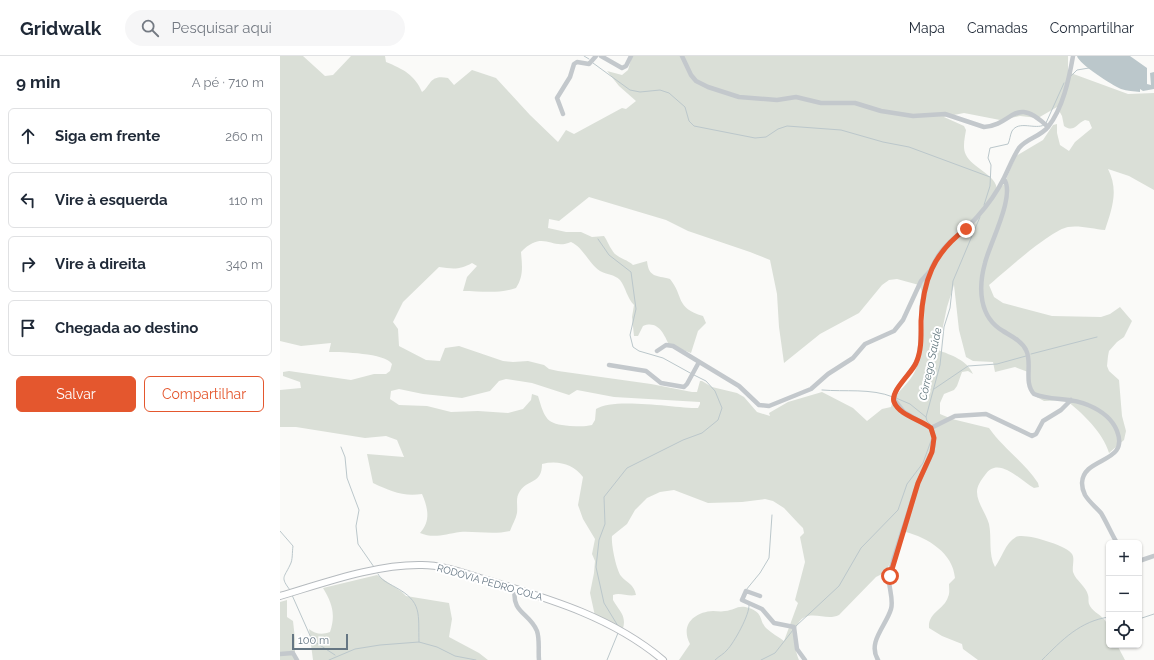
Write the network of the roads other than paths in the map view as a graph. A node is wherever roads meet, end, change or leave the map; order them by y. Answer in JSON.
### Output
{"nodes":[{"id":1,"x":596,"y":56,"type":"edge"},
{"id":2,"x":601,"y":56,"type":"edge"},
{"id":3,"x":631,"y":56,"type":"edge"},
{"id":4,"x":682,"y":56,"type":"edge"},
{"id":5,"x":1074,"y":56,"type":"edge"},
{"id":6,"x":563,"y":114,"type":"dead end"},
{"id":7,"x":1048,"y":127,"type":"junction"},
{"id":8,"x":1004,"y":179,"type":"junction"},
{"id":9,"x":931,"y":269,"type":"junction"},
{"id":10,"x":657,"y":351,"type":"dead end"},
{"id":11,"x":699,"y":362,"type":"junction"},
{"id":12,"x":609,"y":365,"type":"dead end"},
{"id":13,"x":1071,"y":400,"type":"junction"},
{"id":14,"x":931,"y":428,"type":"junction"},
{"id":15,"x":1115,"y":540,"type":"edge"},
{"id":16,"x":1154,"y":556,"type":"edge"},
{"id":17,"x":1142,"y":560,"type":"edge"},
{"id":18,"x":515,"y":589,"type":"junction"},
{"id":19,"x":280,"y":596,"type":"edge"},
{"id":20,"x":760,"y":596,"type":"dead end"},
{"id":21,"x":280,"y":654,"type":"edge"},
{"id":22,"x":296,"y":660,"type":"edge"},
{"id":23,"x":539,"y":660,"type":"edge"},
{"id":24,"x":663,"y":660,"type":"edge"},
{"id":25,"x":805,"y":660,"type":"edge"},
{"id":26,"x":878,"y":660,"type":"edge"}],
"edges":[{"from":1,"to":6,"type":"street"},
{"from":2,"to":3,"type":"street"},
{"from":4,"to":7,"type":"street"},
{"from":5,"to":7,"type":"street"},
{"from":7,"to":8,"type":"street"},
{"from":8,"to":9,"type":"street"},
{"from":8,"to":13,"type":"street"},
{"from":9,"to":11,"type":"street"},
{"from":9,"to":14,"type":"street"},
{"from":10,"to":11,"type":"street"},
{"from":11,"to":12,"type":"street"},
{"from":13,"to":14,"type":"street"},
{"from":13,"to":15,"type":"street"},
{"from":14,"to":26,"type":"street"},
{"from":16,"to":17,"type":"street"},
{"from":18,"to":19,"type":"main road","name":"RODOVIA PEDRO COLA"},
{"from":18,"to":23,"type":"street"},
{"from":18,"to":24,"type":"main road","name":"RODOVIA PEDRO COLA"},
{"from":20,"to":25,"type":"street"},
{"from":21,"to":22,"type":"street"}]}
